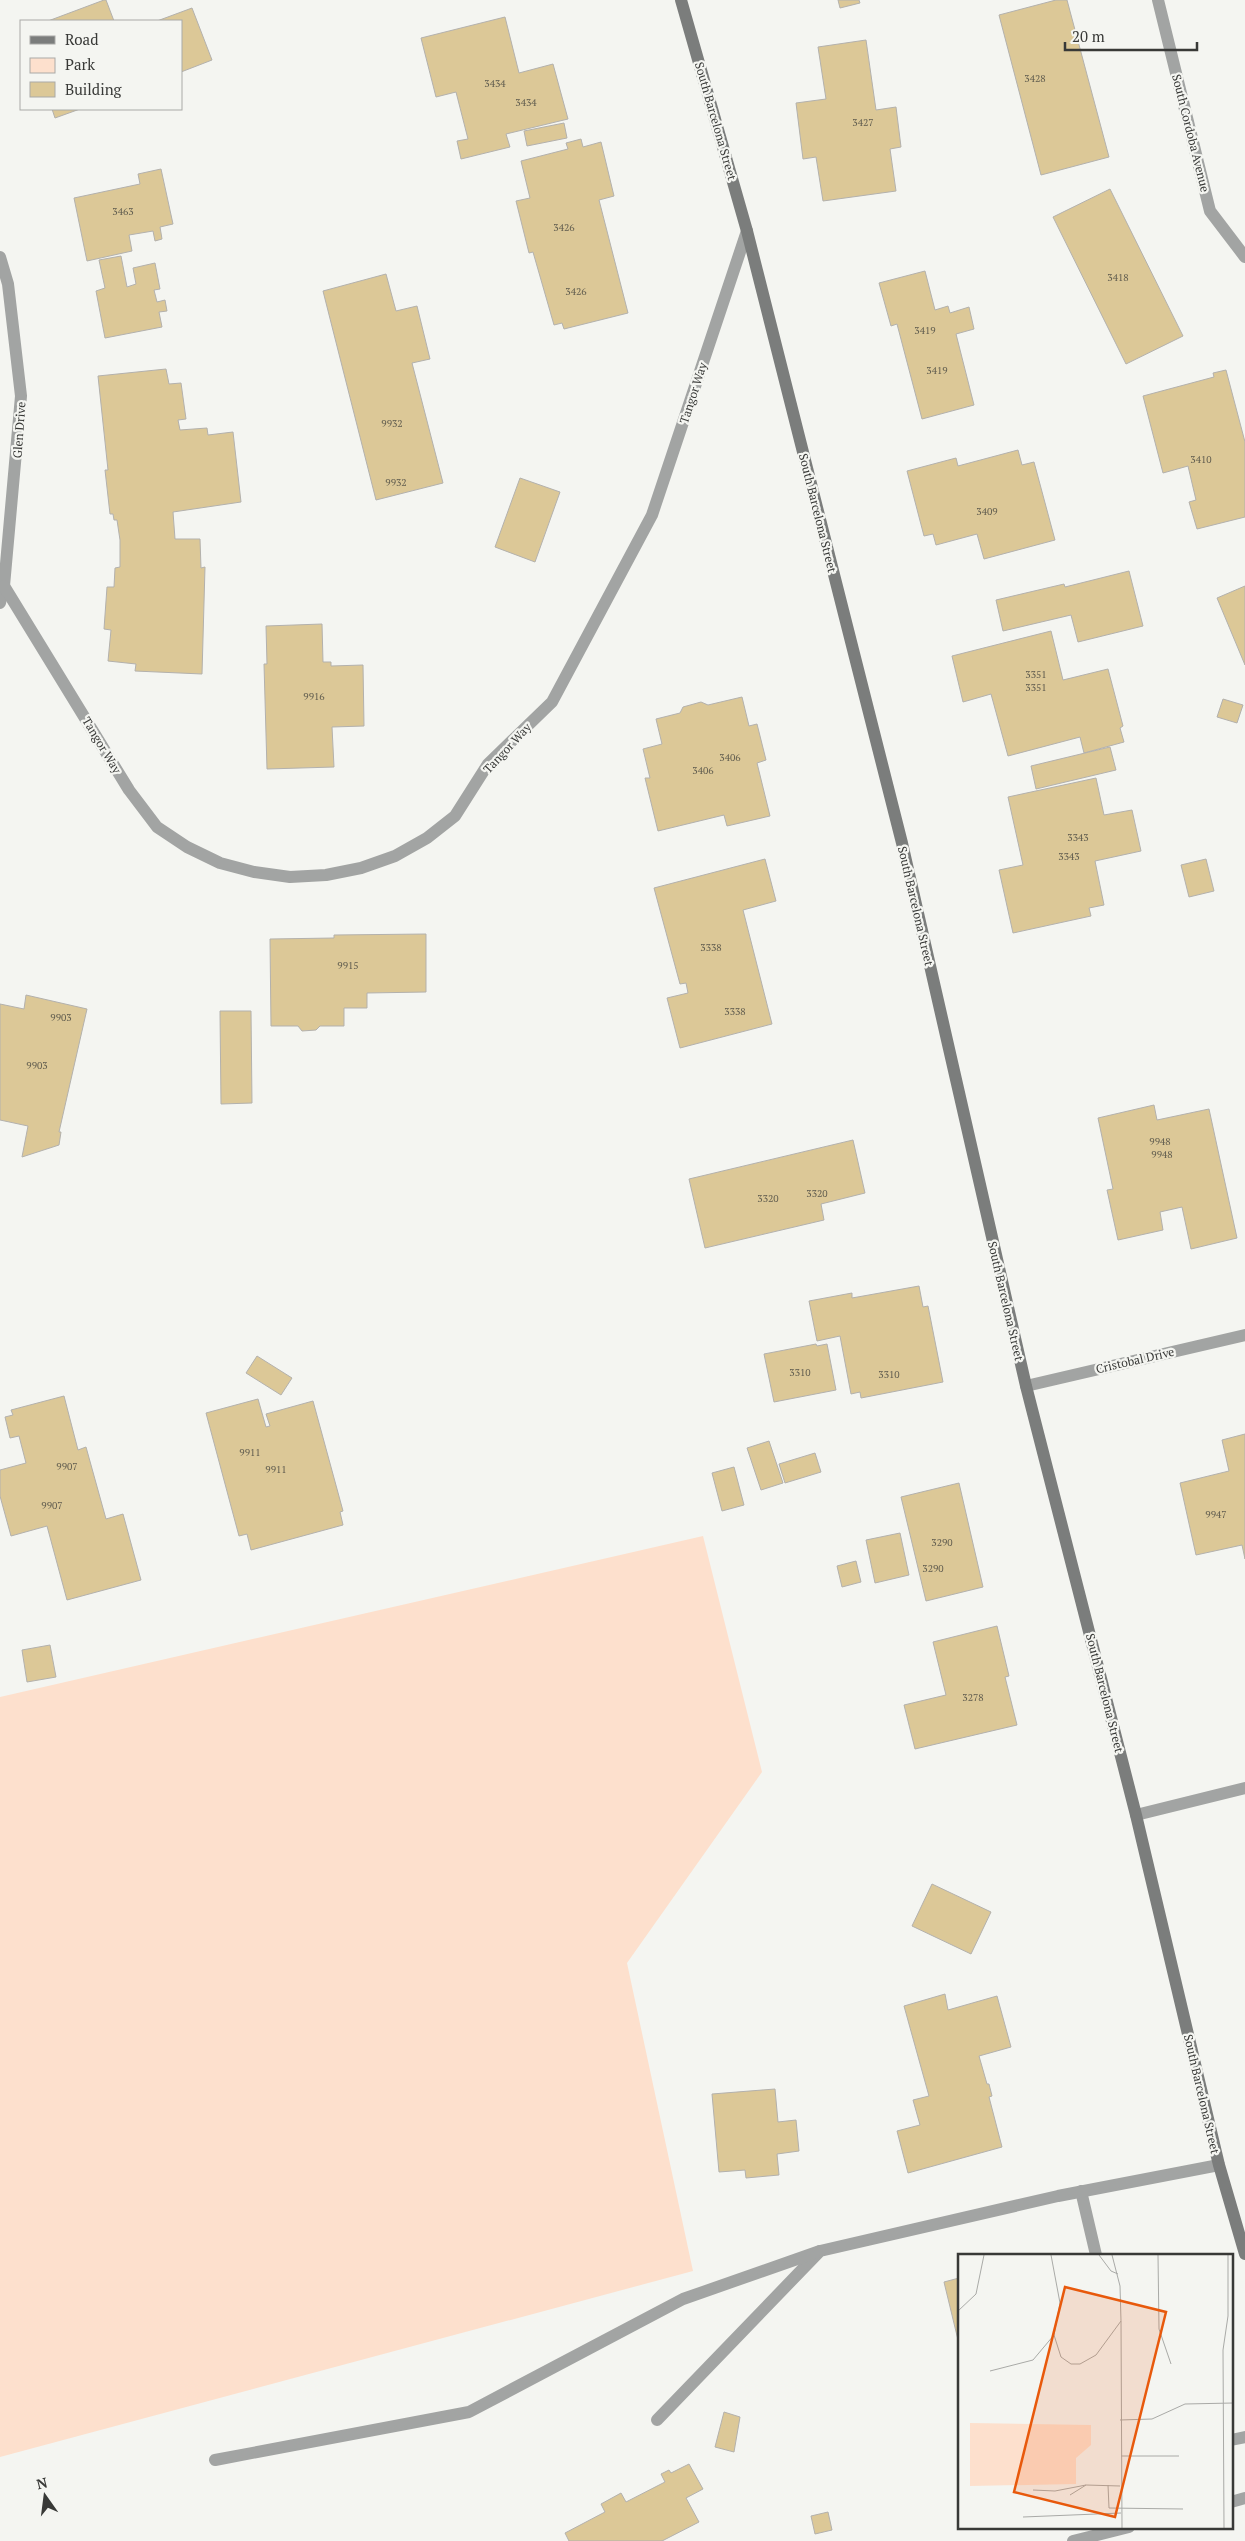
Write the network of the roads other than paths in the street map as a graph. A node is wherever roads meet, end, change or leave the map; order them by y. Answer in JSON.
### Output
{"nodes":[{"id":1,"x":681,"y":0,"type":"edge"},
{"id":2,"x":1158,"y":0,"type":"edge"},
{"id":3,"x":747,"y":231,"type":"junction"},
{"id":4,"x":0,"y":257,"type":"edge"},
{"id":5,"x":1245,"y":257,"type":"edge"},
{"id":6,"x":4,"y":586,"type":"junction"},
{"id":7,"x":0,"y":603,"type":"edge"},
{"id":8,"x":1245,"y":1335,"type":"edge"},
{"id":9,"x":1026,"y":1386,"type":"junction"},
{"id":10,"x":1245,"y":1788,"type":"edge"},
{"id":11,"x":1136,"y":1815,"type":"junction"},
{"id":12,"x":1219,"y":2165,"type":"junction"},
{"id":13,"x":1081,"y":2191,"type":"junction"},
{"id":14,"x":820,"y":2251,"type":"junction"},
{"id":15,"x":1096,"y":2254,"type":"edge"},
{"id":16,"x":1245,"y":2254,"type":"edge"},
{"id":17,"x":657,"y":2420,"type":"dead end"},
{"id":18,"x":1245,"y":2437,"type":"edge"},
{"id":19,"x":1232,"y":2440,"type":"edge"},
{"id":20,"x":215,"y":2460,"type":"dead end"},
{"id":21,"x":1245,"y":2498,"type":"edge"},
{"id":22,"x":1232,"y":2502,"type":"edge"},
{"id":23,"x":1125,"y":2528,"type":"edge"},
{"id":24,"x":1073,"y":2541,"type":"edge"}],
"edges":[{"from":1,"to":3,"type":"main road","name":"South Barcelona Street"},
{"from":2,"to":5,"type":"street","name":"South Cordoba Avenue"},
{"from":3,"to":6,"type":"street","name":"Tangor Way"},
{"from":3,"to":9,"type":"main road","name":"South Barcelona Street"},
{"from":4,"to":6,"type":"street","name":"Glen Drive"},
{"from":6,"to":7,"type":"street","name":"Glen Drive"},
{"from":8,"to":9,"type":"street","name":"Cristobal Drive"},
{"from":9,"to":11,"type":"main road","name":"South Barcelona Street"},
{"from":10,"to":11,"type":"street"},
{"from":11,"to":12,"type":"main road","name":"South Barcelona Street"},
{"from":12,"to":13,"type":"street"},
{"from":12,"to":16,"type":"main road","name":"South Barcelona Street"},
{"from":13,"to":14,"type":"street"},
{"from":13,"to":15,"type":"street"},
{"from":14,"to":17,"type":"street"},
{"from":14,"to":20,"type":"street"},
{"from":18,"to":19,"type":"street"},
{"from":21,"to":22,"type":"street"},
{"from":23,"to":24,"type":"street"}]}
